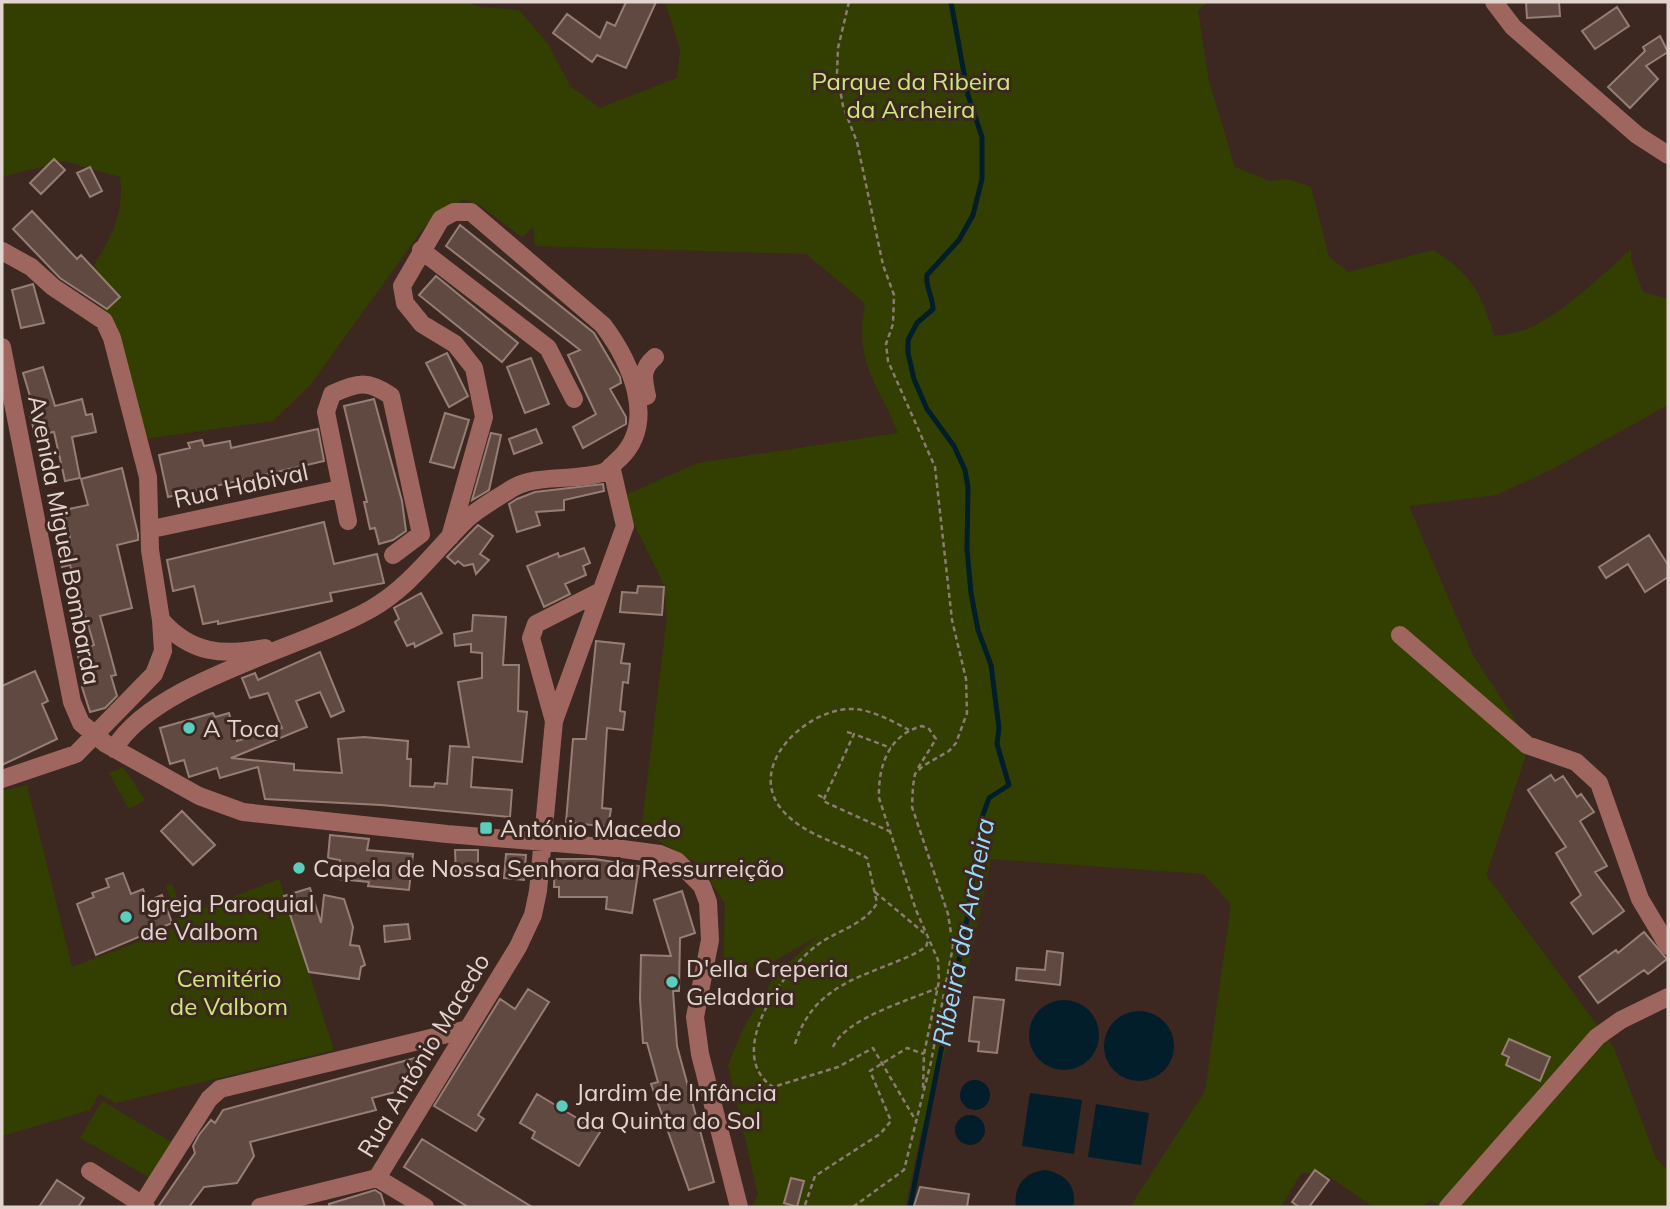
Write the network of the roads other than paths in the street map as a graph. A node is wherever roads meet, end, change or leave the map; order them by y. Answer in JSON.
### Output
{"nodes":[{"id":1,"x":1494,"y":2,"type":"edge"},
{"id":2,"x":1668,"y":155,"type":"edge"},
{"id":3,"x":421,"y":250,"type":"junction"},
{"id":4,"x":2,"y":251,"type":"edge"},
{"id":5,"x":2,"y":347,"type":"edge"},
{"id":6,"x":655,"y":356,"type":"dead end"},
{"id":7,"x":574,"y":399,"type":"dead end"},
{"id":8,"x":639,"y":427,"type":"junction"},
{"id":9,"x":611,"y":466,"type":"junction"},
{"id":10,"x":340,"y":489,"type":"junction"},
{"id":11,"x":348,"y":521,"type":"dead end"},
{"id":12,"x":152,"y":529,"type":"junction"},
{"id":13,"x":450,"y":537,"type":"junction"},
{"id":14,"x":393,"y":555,"type":"dead end"},
{"id":15,"x":601,"y":591,"type":"junction"},
{"id":16,"x":161,"y":620,"type":"junction"},
{"id":17,"x":1401,"y":635,"type":"dead end"},
{"id":18,"x":293,"y":644,"type":"junction"},
{"id":19,"x":554,"y":721,"type":"junction"},
{"id":20,"x":94,"y":736,"type":"junction"},
{"id":21,"x":114,"y":749,"type":"junction"},
{"id":22,"x":2,"y":779,"type":"edge"},
{"id":23,"x":541,"y":842,"type":"junction"},
{"id":24,"x":1668,"y":946,"type":"edge"},
{"id":25,"x":1668,"y":997,"type":"edge"},
{"id":26,"x":468,"y":1029,"type":"junction"},
{"id":27,"x":90,"y":1171,"type":"dead end"},
{"id":28,"x":377,"y":1178,"type":"junction"},
{"id":29,"x":145,"y":1205,"type":"edge"},
{"id":30,"x":260,"y":1207,"type":"edge"},
{"id":31,"x":425,"y":1207,"type":"edge"},
{"id":32,"x":739,"y":1207,"type":"edge"},
{"id":33,"x":1448,"y":1207,"type":"edge"}],
"edges":[{"from":1,"to":2,"type":"street"},
{"from":3,"to":7,"type":"street"},
{"from":3,"to":8,"type":"street"},
{"from":3,"to":13,"type":"street"},
{"from":4,"to":12,"type":"street"},
{"from":5,"to":20,"type":"street","name":"Avenida Miguel Bombarda"},
{"from":6,"to":8,"type":"street"},
{"from":8,"to":9,"type":"street"},
{"from":9,"to":13,"type":"street"},
{"from":9,"to":15,"type":"street"},
{"from":10,"to":11,"type":"street","name":"Rua Habival"},
{"from":10,"to":12,"type":"street","name":"Rua Habival"},
{"from":10,"to":14,"type":"street","name":"Rua Habival"},
{"from":12,"to":16,"type":"street"},
{"from":13,"to":18,"type":"street"},
{"from":15,"to":19,"type":"street"},
{"from":15,"to":19,"type":"street"},
{"from":16,"to":18,"type":"street"},
{"from":16,"to":20,"type":"street"},
{"from":17,"to":24,"type":"street"},
{"from":18,"to":21,"type":"street"},
{"from":19,"to":23,"type":"street","name":"Rua António Macedo"},
{"from":20,"to":21,"type":"street"},
{"from":20,"to":22,"type":"street"},
{"from":21,"to":23,"type":"street"},
{"from":23,"to":26,"type":"street","name":"Rua António Macedo"},
{"from":23,"to":32,"type":"street"},
{"from":25,"to":33,"type":"street"},
{"from":26,"to":28,"type":"street","name":"Rua António Macedo"},
{"from":26,"to":29,"type":"street"},
{"from":27,"to":29,"type":"street"},
{"from":28,"to":30,"type":"street","name":"Rua António Macedo"},
{"from":28,"to":31,"type":"street"}]}
